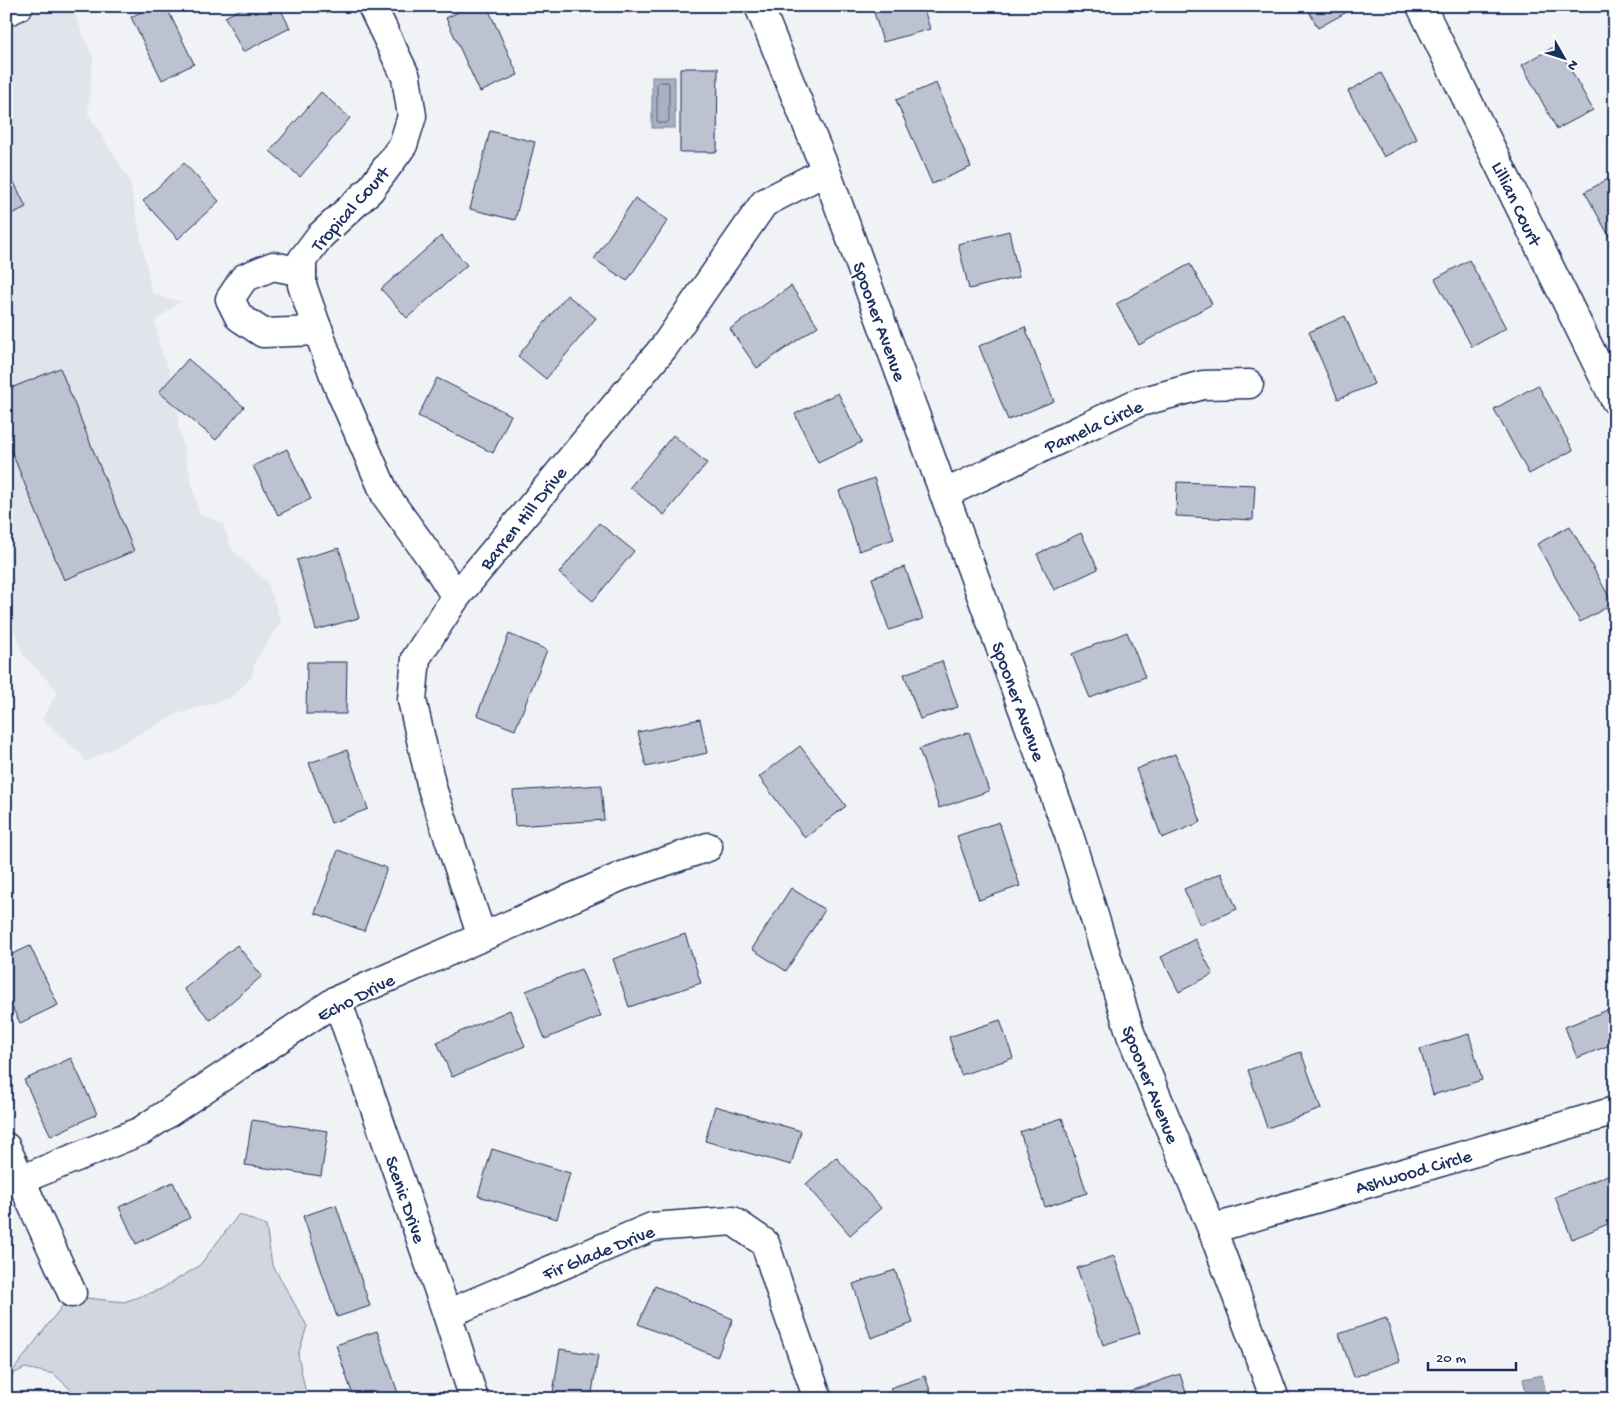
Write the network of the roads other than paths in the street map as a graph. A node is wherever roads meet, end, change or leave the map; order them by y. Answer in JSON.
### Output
{"nodes":[{"id":1,"x":19,"y":6,"type":"edge"},
{"id":2,"x":372,"y":6,"type":"edge"},
{"id":3,"x":759,"y":6,"type":"edge"},
{"id":4,"x":1422,"y":6,"type":"edge"},
{"id":5,"x":6,"y":12,"type":"edge"},
{"id":6,"x":826,"y":171,"type":"junction"},
{"id":7,"x":302,"y":272,"type":"junction"},
{"id":8,"x":319,"y":332,"type":"junction"},
{"id":9,"x":1250,"y":384,"type":"dead end"},
{"id":10,"x":1615,"y":400,"type":"edge"},
{"id":11,"x":944,"y":494,"type":"junction"},
{"id":12,"x":456,"y":597,"type":"junction"},
{"id":13,"x":708,"y":847,"type":"dead end"},
{"id":14,"x":482,"y":938,"type":"junction"},
{"id":15,"x":337,"y":1000,"type":"junction"},
{"id":16,"x":1615,"y":1111,"type":"edge"},
{"id":17,"x":6,"y":1147,"type":"edge"},
{"id":18,"x":20,"y":1180,"type":"junction"},
{"id":19,"x":1212,"y":1229,"type":"junction"},
{"id":20,"x":72,"y":1293,"type":"dead end"},
{"id":21,"x":447,"y":1314,"type":"junction"},
{"id":22,"x":474,"y":1399,"type":"edge"},
{"id":23,"x":818,"y":1399,"type":"edge"},
{"id":24,"x":1275,"y":1399,"type":"edge"}],
"edges":[{"from":1,"to":5,"type":"street"},
{"from":2,"to":7,"type":"street","name":"Tropical Court"},
{"from":3,"to":6,"type":"street","name":"Spooner Avenue"},
{"from":4,"to":10,"type":"street","name":"Lillian Court"},
{"from":6,"to":11,"type":"street","name":"Spooner Avenue"},
{"from":6,"to":12,"type":"street","name":"Barren Hill Drive"},
{"from":7,"to":8,"type":"street","name":"Tropical Court"},
{"from":7,"to":8,"type":"street","name":"Tropical Court"},
{"from":8,"to":12,"type":"street","name":"Tropical Court"},
{"from":9,"to":11,"type":"street","name":"Pamela Circle"},
{"from":11,"to":19,"type":"street","name":"Spooner Avenue"},
{"from":12,"to":14,"type":"street","name":"Barren Hill Drive"},
{"from":13,"to":14,"type":"street","name":"Echo Drive"},
{"from":14,"to":15,"type":"street","name":"Echo Drive"},
{"from":15,"to":18,"type":"street","name":"Echo Drive"},
{"from":15,"to":21,"type":"street","name":"Scenic Drive"},
{"from":16,"to":19,"type":"street","name":"Ashwood Circle"},
{"from":17,"to":18,"type":"street"},
{"from":18,"to":20,"type":"street"},
{"from":19,"to":24,"type":"street","name":"Spooner Avenue"},
{"from":21,"to":22,"type":"street","name":"Scenic Drive"},
{"from":21,"to":23,"type":"street","name":"Fir Glade Drive"}]}
